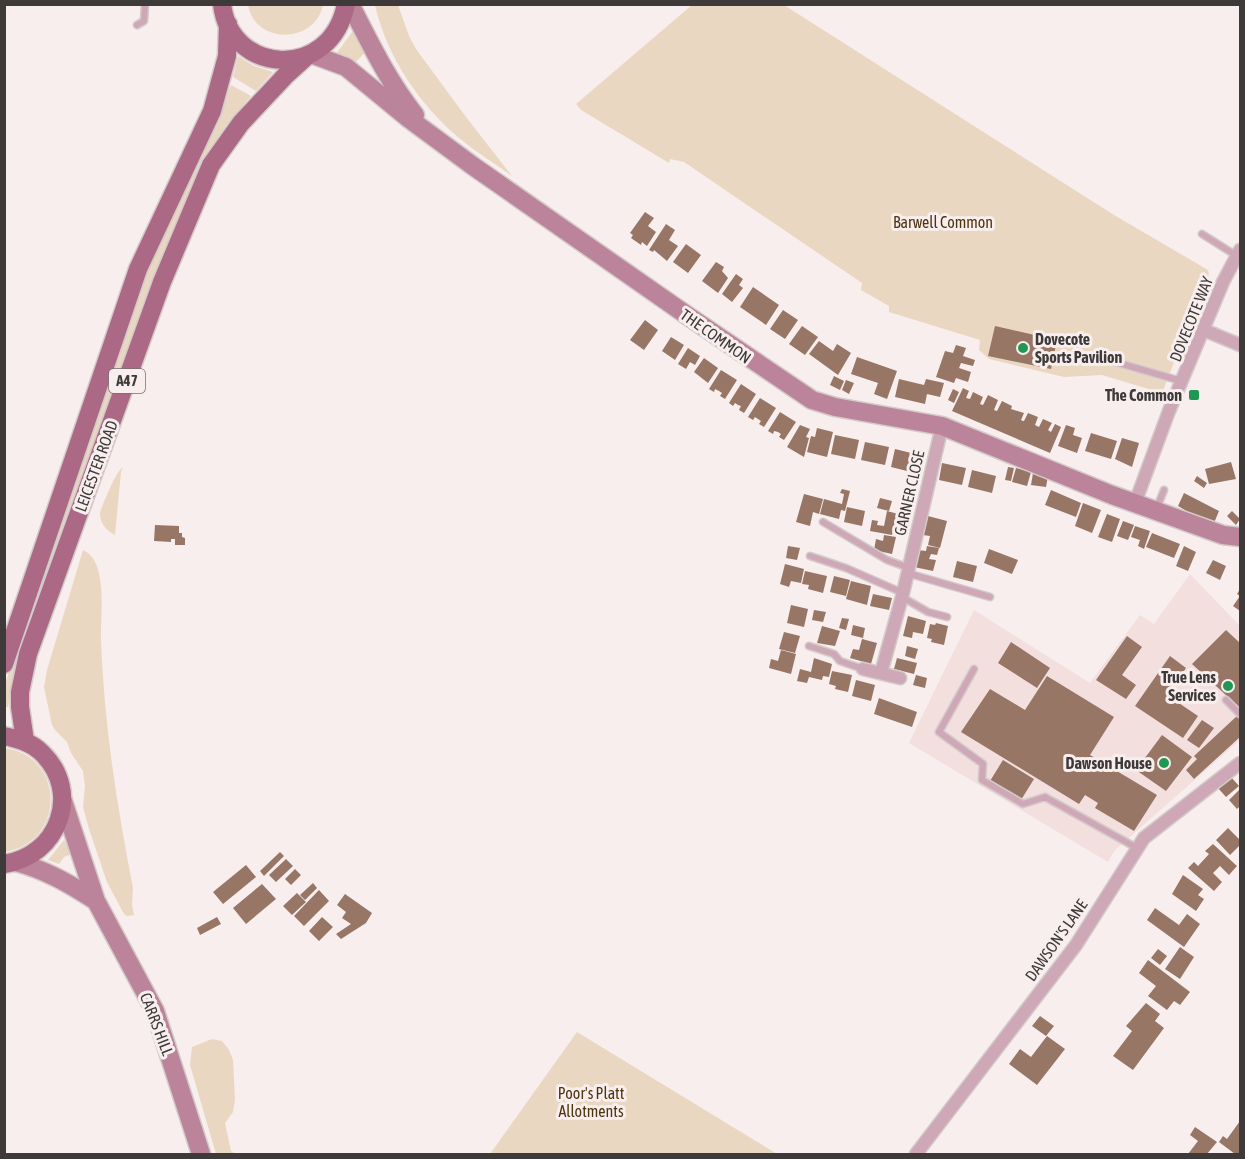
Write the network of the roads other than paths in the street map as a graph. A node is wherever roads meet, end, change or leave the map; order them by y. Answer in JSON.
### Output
{"nodes":[{"id":1,"x":146,"y":4,"type":"edge"},
{"id":2,"x":348,"y":4,"type":"edge"},
{"id":3,"x":223,"y":11,"type":"edge"},
{"id":4,"x":137,"y":25,"type":"dead end"},
{"id":5,"x":309,"y":55,"type":"junction"},
{"id":6,"x":429,"y":132,"type":"junction"},
{"id":7,"x":1202,"y":234,"type":"dead end"},
{"id":8,"x":1239,"y":253,"type":"edge"},
{"id":9,"x":1204,"y":330,"type":"junction"},
{"id":10,"x":1240,"y":345,"type":"edge"},
{"id":11,"x":1071,"y":358,"type":"dead end"},
{"id":12,"x":1183,"y":382,"type":"junction"},
{"id":13,"x":942,"y":426,"type":"junction"},
{"id":14,"x":1164,"y":490,"type":"dead end"},
{"id":15,"x":1135,"y":502,"type":"junction"},
{"id":16,"x":1156,"y":511,"type":"junction"},
{"id":17,"x":823,"y":522,"type":"dead end"},
{"id":18,"x":1240,"y":537,"type":"edge"},
{"id":19,"x":810,"y":556,"type":"dead end"},
{"id":20,"x":908,"y":570,"type":"junction"},
{"id":21,"x":902,"y":595,"type":"junction"},
{"id":22,"x":990,"y":597,"type":"dead end"},
{"id":23,"x":947,"y":617,"type":"dead end"},
{"id":24,"x":809,"y":646,"type":"dead end"},
{"id":25,"x":4,"y":664,"type":"edge"},
{"id":26,"x":862,"y":669,"type":"joint"},
{"id":27,"x":974,"y":669,"type":"dead end"},
{"id":28,"x":881,"y":673,"type":"junction"},
{"id":29,"x":900,"y":678,"type":"dead end"},
{"id":30,"x":1226,"y":700,"type":"dead end"},
{"id":31,"x":1240,"y":714,"type":"edge"},
{"id":32,"x":4,"y":736,"type":"edge"},
{"id":33,"x":25,"y":741,"type":"junction"},
{"id":34,"x":1240,"y":763,"type":"edge"},
{"id":35,"x":63,"y":801,"type":"junction"},
{"id":36,"x":1137,"y":848,"type":"junction"},
{"id":37,"x":10,"y":863,"type":"edge"},
{"id":38,"x":96,"y":901,"type":"junction"},
{"id":39,"x":201,"y":1155,"type":"edge"},
{"id":40,"x":916,"y":1155,"type":"edge"}],
"edges":[{"from":1,"to":4,"type":"lane"},
{"from":2,"to":5,"type":"main road","name":"LEICESTER ROAD"},
{"from":2,"to":6,"type":"street","name":"THE COMMON"},
{"from":3,"to":5,"type":"main road"},
{"from":3,"to":25,"type":"main road","name":"LEICESTER ROAD","number":"A47"},
{"from":5,"to":6,"type":"street","name":"THE COMMON"},
{"from":5,"to":33,"type":"main road","name":"LEICESTER ROAD","number":"A47"},
{"from":6,"to":13,"type":"street","name":"THE COMMON"},
{"from":7,"to":8,"type":"lane"},
{"from":8,"to":9,"type":"street","name":"DOVECOTE WAY"},
{"from":9,"to":10,"type":"street"},
{"from":9,"to":12,"type":"street","name":"DOVECOTE WAY"},
{"from":11,"to":12,"type":"lane"},
{"from":12,"to":15,"type":"street","name":"DOVECOTE WAY"},
{"from":13,"to":15,"type":"street","name":"THE COMMON"},
{"from":13,"to":20,"type":"street","name":"GARNER CLOSE"},
{"from":14,"to":16,"type":"lane"},
{"from":15,"to":16,"type":"street","name":"THE COMMON"},
{"from":16,"to":18,"type":"street","name":"THE COMMON"},
{"from":17,"to":20,"type":"lane"},
{"from":19,"to":21,"type":"lane"},
{"from":20,"to":21,"type":"street","name":"GARNER CLOSE"},
{"from":20,"to":22,"type":"lane"},
{"from":21,"to":23,"type":"lane"},
{"from":21,"to":28,"type":"street","name":"GARNER CLOSE"},
{"from":24,"to":26,"type":"lane"},
{"from":26,"to":28,"type":"street"},
{"from":27,"to":36,"type":"lane"},
{"from":28,"to":29,"type":"street"},
{"from":30,"to":31,"type":"lane"},
{"from":32,"to":33,"type":"main road"},
{"from":33,"to":35,"type":"main road"},
{"from":34,"to":36,"type":"street","name":"DAWSON'S LANE"},
{"from":35,"to":37,"type":"main road"},
{"from":35,"to":38,"type":"street","name":"CARRS HILL"},
{"from":36,"to":40,"type":"street","name":"DAWSON'S LANE"},
{"from":37,"to":38,"type":"street","name":"CARRS HILL"},
{"from":38,"to":39,"type":"street","name":"CARRS HILL"}]}
